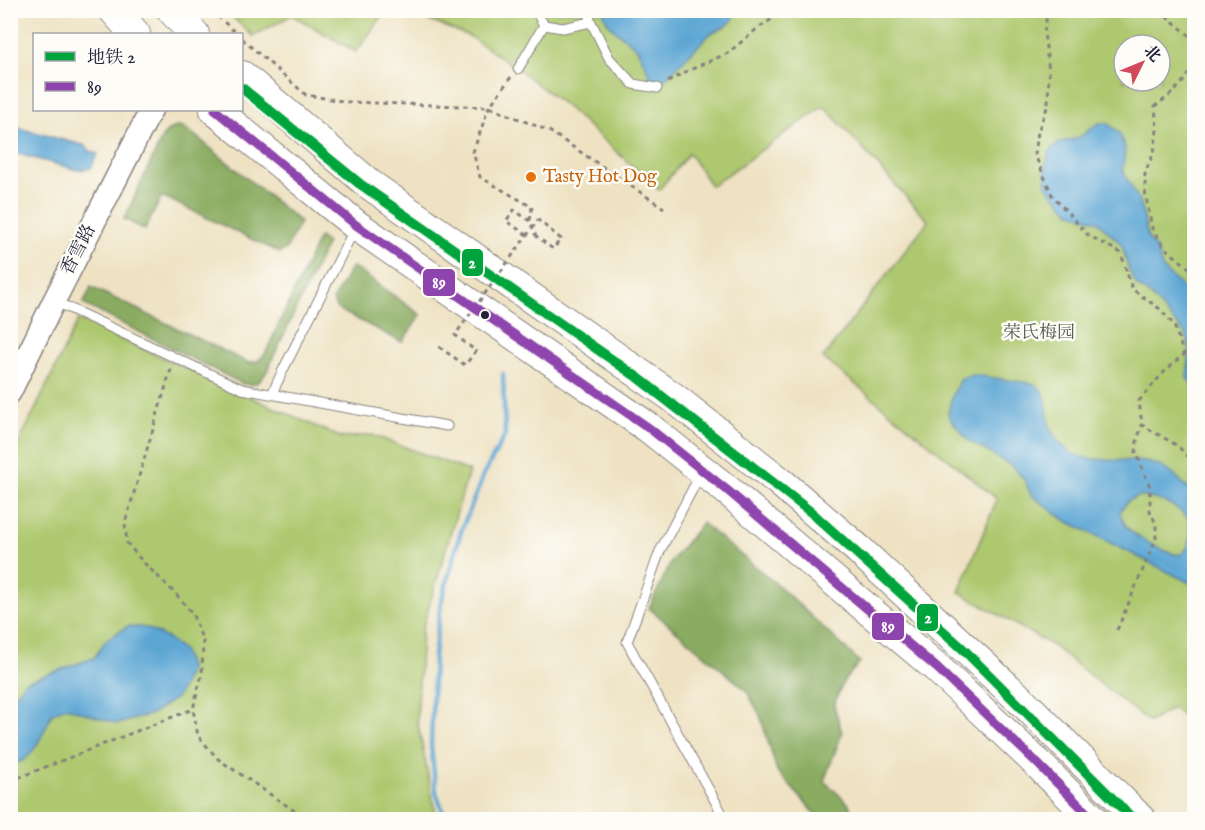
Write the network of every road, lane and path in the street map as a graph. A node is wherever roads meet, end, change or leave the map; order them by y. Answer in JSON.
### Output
{"nodes":[{"id":1,"x":114,"y":10,"type":"edge"},
{"id":2,"x":172,"y":10,"type":"edge"},
{"id":3,"x":211,"y":10,"type":"edge"},
{"id":4,"x":535,"y":10,"type":"edge"},
{"id":5,"x":587,"y":10,"type":"edge"},
{"id":6,"x":786,"y":10,"type":"edge"},
{"id":7,"x":1050,"y":10,"type":"edge"},
{"id":8,"x":1159,"y":10,"type":"edge"},
{"id":9,"x":591,"y":22,"type":"junction"},
{"id":10,"x":544,"y":25,"type":"junction"},
{"id":11,"x":134,"y":33,"type":"edge"},
{"id":12,"x":193,"y":33,"type":"edge"},
{"id":13,"x":236,"y":33,"type":"edge"},
{"id":14,"x":243,"y":40,"type":"edge"},
{"id":15,"x":1194,"y":45,"type":"edge"},
{"id":16,"x":1194,"y":64,"type":"edge"},
{"id":17,"x":518,"y":69,"type":"joint"},
{"id":18,"x":243,"y":77,"type":"edge"},
{"id":19,"x":657,"y":88,"type":"joint"},
{"id":20,"x":489,"y":107,"type":"junction"},
{"id":21,"x":150,"y":111,"type":"edge"},
{"id":22,"x":216,"y":111,"type":"edge"},
{"id":23,"x":664,"y":208,"type":"dead end"},
{"id":24,"x":530,"y":221,"type":"junction"},
{"id":25,"x":356,"y":225,"type":"junction"},
{"id":26,"x":527,"y":235,"type":"junction"},
{"id":27,"x":1194,"y":272,"type":"edge"},
{"id":28,"x":54,"y":301,"type":"junction"},
{"id":29,"x":439,"y":347,"type":"dead end"},
{"id":30,"x":1194,"y":349,"type":"edge"},
{"id":31,"x":1184,"y":355,"type":"junction"},
{"id":32,"x":175,"y":358,"type":"junction"},
{"id":33,"x":10,"y":392,"type":"edge"},
{"id":34,"x":272,"y":394,"type":"junction"},
{"id":35,"x":1142,"y":425,"type":"junction"},
{"id":36,"x":447,"y":426,"type":"dead end"},
{"id":37,"x":1194,"y":463,"type":"edge"},
{"id":38,"x":703,"y":471,"type":"junction"},
{"id":39,"x":1117,"y":630,"type":"dead end"},
{"id":40,"x":193,"y":710,"type":"junction"},
{"id":41,"x":10,"y":781,"type":"edge"},
{"id":42,"x":305,"y":819,"type":"edge"},
{"id":43,"x":727,"y":819,"type":"edge"},
{"id":44,"x":1094,"y":819,"type":"edge"},
{"id":45,"x":1141,"y":819,"type":"edge"}],
"edges":[{"from":1,"to":11,"type":"highway"},
{"from":2,"to":12,"type":"highway"},
{"from":3,"to":13,"type":"path"},
{"from":4,"to":10,"type":"lane"},
{"from":5,"to":9,"type":"lane"},
{"from":6,"to":19,"type":"path"},
{"from":7,"to":31,"type":"path"},
{"from":8,"to":15,"type":"path"},
{"from":9,"to":10,"type":"lane"},
{"from":9,"to":19,"type":"lane"},
{"from":10,"to":17,"type":"lane"},
{"from":14,"to":20,"type":"path"},
{"from":16,"to":27,"type":"path"},
{"from":17,"to":20,"type":"path"},
{"from":18,"to":45,"type":"highway"},
{"from":20,"to":23,"type":"path"},
{"from":20,"to":24,"type":"path"},
{"from":21,"to":28,"type":"street","name":"香雪路"},
{"from":22,"to":25,"type":"highway"},
{"from":24,"to":26,"type":"path"},
{"from":24,"to":26,"type":"path","bridge":true},
{"from":25,"to":34,"type":"lane"},
{"from":25,"to":38,"type":"highway"},
{"from":26,"to":29,"type":"path","bridge":true},
{"from":28,"to":32,"type":"lane"},
{"from":28,"to":33,"type":"street","name":"香雪路"},
{"from":30,"to":31,"type":"path"},
{"from":31,"to":35,"type":"path"},
{"from":32,"to":34,"type":"lane"},
{"from":32,"to":40,"type":"path"},
{"from":34,"to":36,"type":"lane"},
{"from":35,"to":37,"type":"path"},
{"from":35,"to":39,"type":"path"},
{"from":38,"to":43,"type":"lane"},
{"from":38,"to":44,"type":"highway"},
{"from":40,"to":41,"type":"path"},
{"from":40,"to":42,"type":"path"}]}
